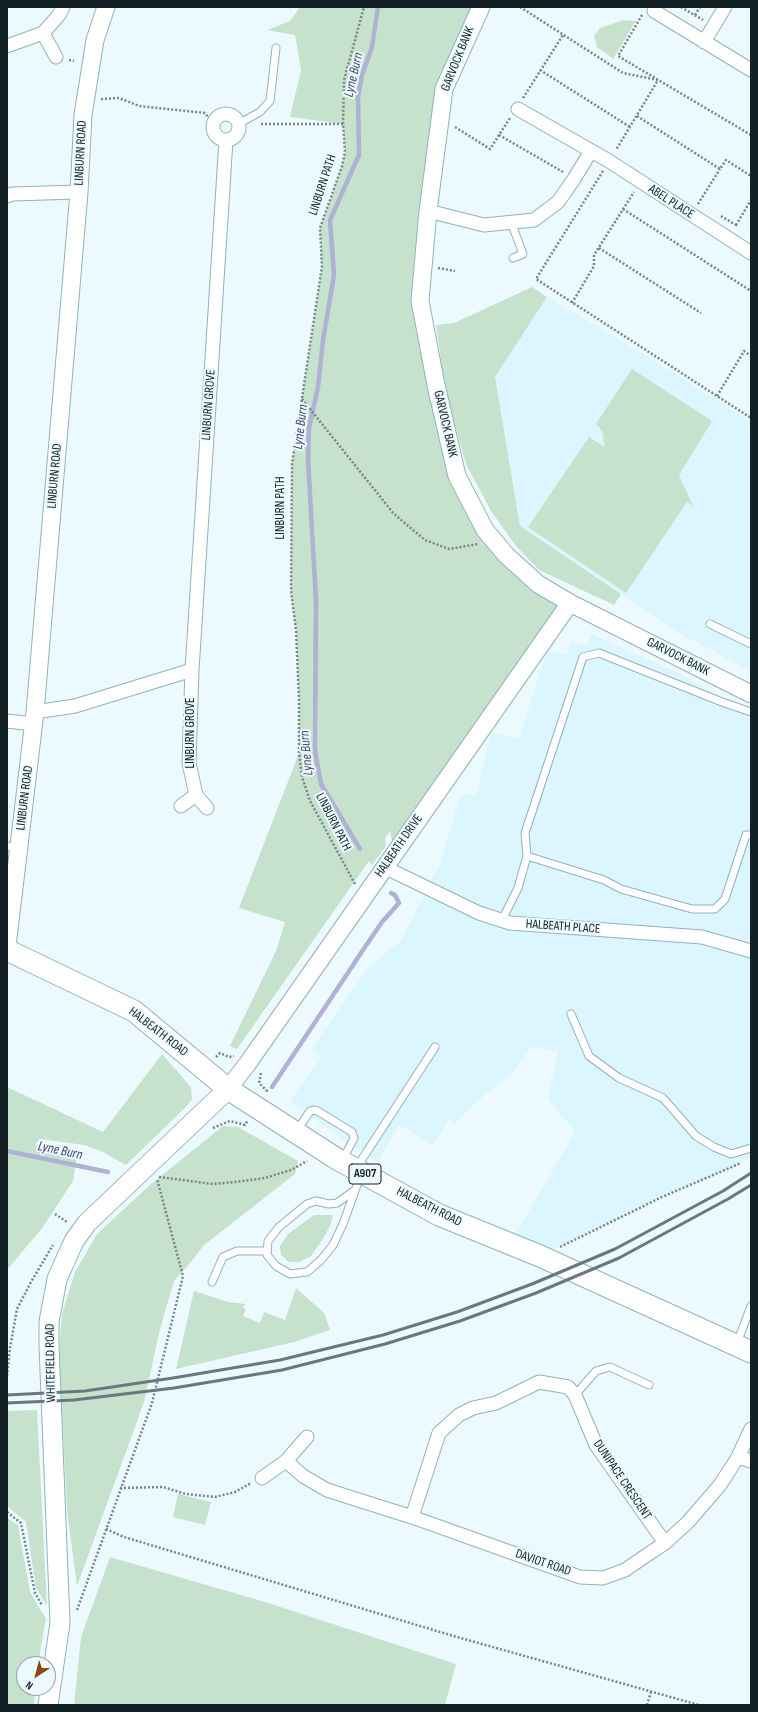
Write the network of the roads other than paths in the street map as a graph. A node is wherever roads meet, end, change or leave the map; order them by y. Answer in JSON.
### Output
{"nodes":[{"id":1,"x":63,"y":7,"type":"edge"},
{"id":2,"x":106,"y":7,"type":"edge"},
{"id":3,"x":480,"y":7,"type":"edge"},
{"id":4,"x":725,"y":7,"type":"edge"},
{"id":5,"x":649,"y":11,"type":"road end"},
{"id":6,"x":43,"y":33,"type":"junction"},
{"id":7,"x":704,"y":42,"type":"junction"},
{"id":8,"x":7,"y":46,"type":"edge"},
{"id":9,"x":276,"y":48,"type":"dead end"},
{"id":10,"x":56,"y":57,"type":"dead end"},
{"id":11,"x":751,"y":70,"type":"edge"},
{"id":12,"x":518,"y":109,"type":"dead end"},
{"id":13,"x":238,"y":125,"type":"junction"},
{"id":14,"x":226,"y":140,"type":"junction"},
{"id":15,"x":591,"y":151,"type":"junction"},
{"id":16,"x":79,"y":192,"type":"junction"},
{"id":17,"x":7,"y":196,"type":"edge"},
{"id":18,"x":428,"y":211,"type":"junction"},
{"id":19,"x":511,"y":222,"type":"junction"},
{"id":20,"x":751,"y":253,"type":"edge"},
{"id":21,"x":513,"y":258,"type":"dead end"},
{"id":22,"x":570,"y":603,"type":"junction"},
{"id":23,"x":710,"y":624,"type":"dead end"},
{"id":24,"x":751,"y":644,"type":"edge"},
{"id":25,"x":192,"y":670,"type":"junction"},
{"id":26,"x":751,"y":694,"type":"edge"},
{"id":27,"x":751,"y":712,"type":"edge"},
{"id":28,"x":35,"y":718,"type":"junction"},
{"id":29,"x":7,"y":721,"type":"edge"},
{"id":30,"x":196,"y":795,"type":"junction"},
{"id":31,"x":181,"y":806,"type":"dead end"},
{"id":32,"x":207,"y":808,"type":"dead end"},
{"id":33,"x":751,"y":835,"type":"edge"},
{"id":34,"x":12,"y":847,"type":"edge"},
{"id":35,"x":527,"y":856,"type":"junction"},
{"id":36,"x":384,"y":867,"type":"junction"},
{"id":37,"x":502,"y":920,"type":"junction"},
{"id":38,"x":7,"y":946,"type":"edge"},
{"id":39,"x":7,"y":950,"type":"edge"},
{"id":40,"x":751,"y":951,"type":"edge"},
{"id":41,"x":571,"y":1014,"type":"dead end"},
{"id":42,"x":435,"y":1047,"type":"dead end"},
{"id":43,"x":228,"y":1089,"type":"junction"},
{"id":44,"x":296,"y":1132,"type":"junction"},
{"id":45,"x":751,"y":1148,"type":"edge"},
{"id":46,"x":353,"y":1173,"type":"junction"},
{"id":47,"x":267,"y":1251,"type":"junction"},
{"id":48,"x":212,"y":1282,"type":"dead end"},
{"id":49,"x":751,"y":1306,"type":"edge"},
{"id":50,"x":743,"y":1349,"type":"edge"},
{"id":51,"x":649,"y":1385,"type":"dead end"},
{"id":52,"x":575,"y":1395,"type":"junction"},
{"id":53,"x":751,"y":1429,"type":"edge"},
{"id":54,"x":307,"y":1437,"type":"dead end"},
{"id":55,"x":738,"y":1457,"type":"junction"},
{"id":56,"x":286,"y":1461,"type":"junction"},
{"id":57,"x":751,"y":1461,"type":"edge"},
{"id":58,"x":262,"y":1478,"type":"road end"},
{"id":59,"x":412,"y":1517,"type":"junction"},
{"id":60,"x":665,"y":1543,"type":"junction"},
{"id":61,"x":48,"y":1705,"type":"edge"}],
"edges":[{"from":1,"to":6,"type":"street"},
{"from":2,"to":16,"type":"street","name":"LINBURN ROAD"},
{"from":3,"to":18,"type":"street","name":"GARVOCK BANK"},
{"from":4,"to":7,"type":"street"},
{"from":5,"to":7,"type":"street"},
{"from":6,"to":8,"type":"street"},
{"from":6,"to":10,"type":"street"},
{"from":7,"to":11,"type":"street"},
{"from":9,"to":13,"type":"lane"},
{"from":12,"to":15,"type":"street","name":"ABEL PLACE"},
{"from":13,"to":14,"type":"street"},
{"from":13,"to":14,"type":"street"},
{"from":14,"to":25,"type":"street","name":"LINBURN GROVE"},
{"from":15,"to":19,"type":"street"},
{"from":15,"to":20,"type":"street","name":"ABEL PLACE"},
{"from":16,"to":17,"type":"street"},
{"from":16,"to":28,"type":"street","name":"LINBURN ROAD"},
{"from":18,"to":19,"type":"street"},
{"from":18,"to":22,"type":"street","name":"GARVOCK BANK"},
{"from":19,"to":21,"type":"lane"},
{"from":22,"to":26,"type":"street","name":"GARVOCK BANK"},
{"from":22,"to":36,"type":"street","name":"HALBEATH DRIVE"},
{"from":23,"to":24,"type":"lane"},
{"from":25,"to":28,"type":"street"},
{"from":25,"to":30,"type":"street","name":"LINBURN GROVE"},
{"from":27,"to":35,"type":"lane"},
{"from":28,"to":29,"type":"street"},
{"from":28,"to":34,"type":"street","name":"LINBURN ROAD"},
{"from":30,"to":31,"type":"street"},
{"from":30,"to":32,"type":"street","name":"LINBURN GROVE"},
{"from":33,"to":35,"type":"lane"},
{"from":34,"to":38,"type":"street","name":"LINBURN ROAD"},
{"from":35,"to":37,"type":"lane"},
{"from":36,"to":37,"type":"street","name":"HALBEATH PLACE"},
{"from":36,"to":43,"type":"street","name":"HALBEATH DRIVE"},
{"from":37,"to":40,"type":"street","name":"HALBEATH PLACE"},
{"from":39,"to":43,"type":"main road","name":"HALBEATH ROAD","number":"A907"},
{"from":41,"to":45,"type":"lane"},
{"from":42,"to":46,"type":"lane"},
{"from":43,"to":44,"type":"main road","name":"HALBEATH ROAD","number":"A907"},
{"from":43,"to":61,"type":"main road","name":"WHITEFIELD ROAD"},
{"from":44,"to":46,"type":"main road","name":"HALBEATH ROAD","number":"A907"},
{"from":44,"to":46,"type":"lane"},
{"from":46,"to":47,"type":"lane"},
{"from":46,"to":47,"type":"lane"},
{"from":46,"to":50,"type":"main road","name":"HALBEATH ROAD","number":"A907"},
{"from":47,"to":48,"type":"lane"},
{"from":49,"to":50,"type":"lane"},
{"from":51,"to":52,"type":"lane"},
{"from":52,"to":59,"type":"street"},
{"from":52,"to":60,"type":"street","name":"DUNIPACE CRESCENT"},
{"from":53,"to":55,"type":"street","name":"DAVIOT ROAD"},
{"from":54,"to":56,"type":"street"},
{"from":55,"to":57,"type":"street"},
{"from":55,"to":60,"type":"street","name":"DAVIOT ROAD"},
{"from":56,"to":58,"type":"street"},
{"from":56,"to":59,"type":"street","name":"DAVIOT ROAD"},
{"from":59,"to":60,"type":"street","name":"DAVIOT ROAD"}]}
